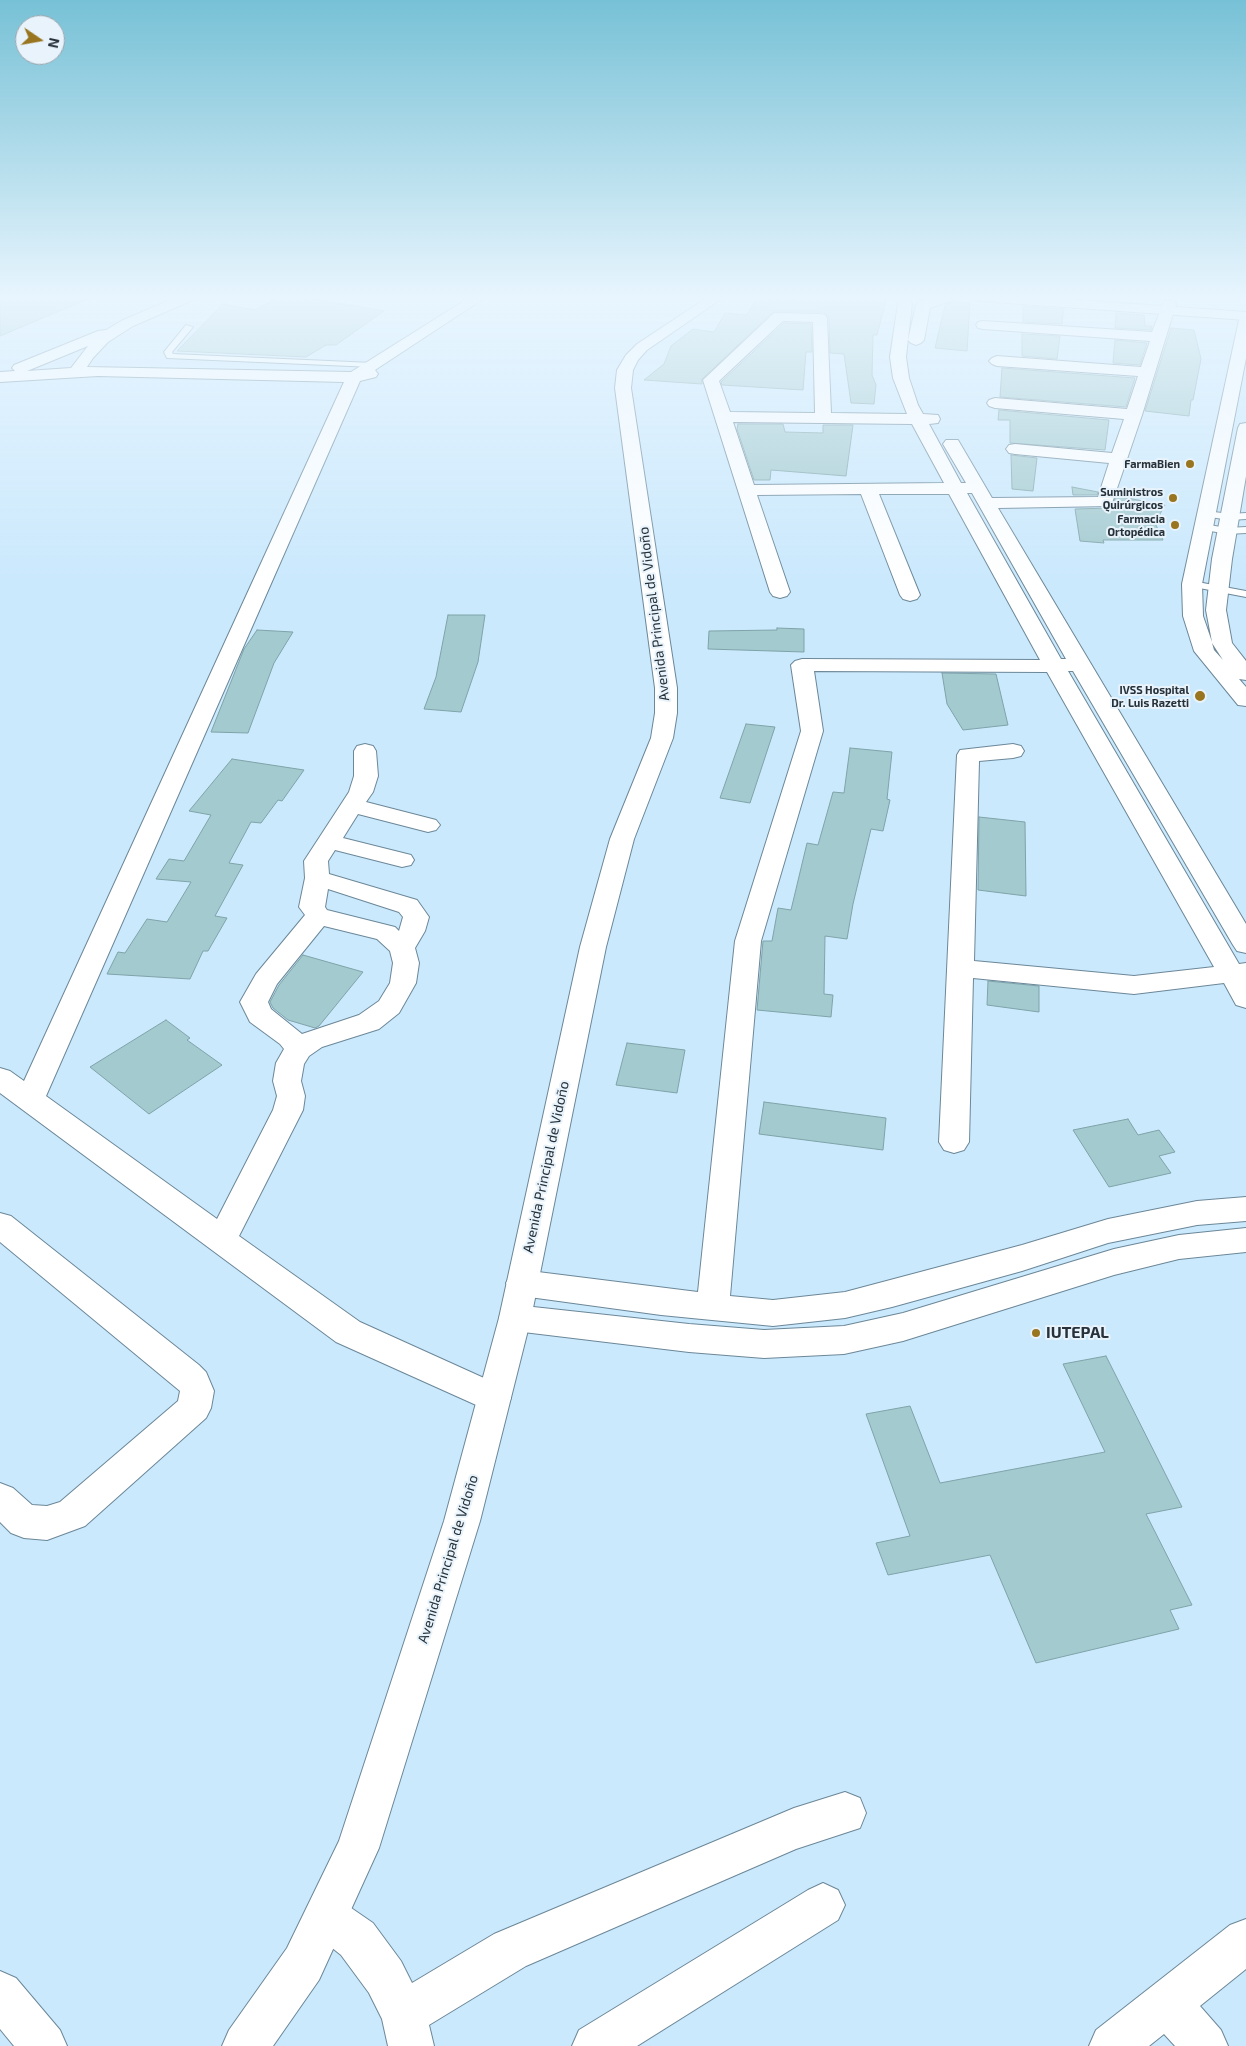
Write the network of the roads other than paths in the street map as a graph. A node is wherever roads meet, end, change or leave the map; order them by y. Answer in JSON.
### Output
{"nodes":[{"id":1,"x":347,"y":392,"type":"edge"},
{"id":2,"x":624,"y":392,"type":"edge"},
{"id":3,"x":715,"y":392,"type":"edge"},
{"id":4,"x":822,"y":392,"type":"edge"},
{"id":5,"x":906,"y":392,"type":"edge"},
{"id":6,"x":1141,"y":392,"type":"edge"},
{"id":7,"x":1231,"y":392,"type":"edge"},
{"id":8,"x":995,"y":403,"type":"dead end"},
{"id":9,"x":1134,"y":415,"type":"junction"},
{"id":10,"x":723,"y":417,"type":"junction"},
{"id":11,"x":823,"y":417,"type":"junction"},
{"id":12,"x":928,"y":419,"type":"junction"},
{"id":13,"x":1246,"y":428,"type":"edge"},
{"id":14,"x":1015,"y":449,"type":"dead end"},
{"id":15,"x":1119,"y":459,"type":"junction"},
{"id":16,"x":868,"y":489,"type":"junction"},
{"id":17,"x":956,"y":489,"type":"junction"},
{"id":18,"x":747,"y":490,"type":"junction"},
{"id":19,"x":982,"y":496,"type":"junction"},
{"id":20,"x":1205,"y":521,"type":"junction"},
{"id":21,"x":1237,"y":523,"type":"edge"},
{"id":22,"x":1192,"y":584,"type":"junction"},
{"id":23,"x":1218,"y":589,"type":"junction"},
{"id":24,"x":780,"y":592,"type":"dead end"},
{"id":25,"x":1246,"y":594,"type":"edge"},
{"id":26,"x":910,"y":595,"type":"dead end"},
{"id":27,"x":1080,"y":664,"type":"junction"},
{"id":28,"x":1054,"y":666,"type":"junction"},
{"id":29,"x":1246,"y":674,"type":"edge"},
{"id":30,"x":1246,"y":700,"type":"edge"},
{"id":31,"x":365,"y":751,"type":"dead end"},
{"id":32,"x":1013,"y":751,"type":"dead end"},
{"id":33,"x":353,"y":806,"type":"junction"},
{"id":34,"x":428,"y":825,"type":"dead end"},
{"id":35,"x":328,"y":841,"type":"junction"},
{"id":36,"x":402,"y":860,"type":"dead end"},
{"id":37,"x":317,"y":878,"type":"junction"},
{"id":38,"x":318,"y":916,"type":"junction"},
{"id":39,"x":1246,"y":945,"type":"edge"},
{"id":40,"x":402,"y":948,"type":"junction"},
{"id":41,"x":960,"y":968,"type":"junction"},
{"id":42,"x":1238,"y":974,"type":"edge"},
{"id":43,"x":1246,"y":999,"type":"edge"},
{"id":44,"x":299,"y":1049,"type":"junction"},
{"id":45,"x":0,"y":1078,"type":"edge"},
{"id":46,"x":30,"y":1099,"type":"junction"},
{"id":47,"x":954,"y":1142,"type":"dead end"},
{"id":48,"x":1246,"y":1209,"type":"edge"},
{"id":49,"x":0,"y":1225,"type":"edge"},
{"id":50,"x":222,"y":1239,"type":"junction"},
{"id":51,"x":1246,"y":1240,"type":"edge"},
{"id":52,"x":518,"y":1300,"type":"junction"},
{"id":53,"x":713,"y":1307,"type":"junction"},
{"id":54,"x":494,"y":1398,"type":"junction"},
{"id":55,"x":0,"y":1499,"type":"edge"},
{"id":56,"x":844,"y":1813,"type":"dead end"},
{"id":57,"x":823,"y":1906,"type":"dead end"},
{"id":58,"x":326,"y":1916,"type":"junction"},
{"id":59,"x":1246,"y":1941,"type":"edge"},
{"id":60,"x":0,"y":1994,"type":"edge"},
{"id":61,"x":1167,"y":2003,"type":"junction"},
{"id":62,"x":408,"y":2030,"type":"edge"},
{"id":63,"x":44,"y":2046,"type":"edge"},
{"id":64,"x":245,"y":2046,"type":"edge"},
{"id":65,"x":595,"y":2046,"type":"edge"},
{"id":66,"x":1112,"y":2046,"type":"edge"},
{"id":67,"x":1205,"y":2046,"type":"edge"}],
"edges":[{"from":1,"to":46,"type":"street"},
{"from":2,"to":52,"type":"street","name":"Avenida Principal de Vidoño"},
{"from":3,"to":10,"type":"street"},
{"from":4,"to":11,"type":"street"},
{"from":5,"to":12,"type":"street"},
{"from":6,"to":9,"type":"street"},
{"from":7,"to":20,"type":"street"},
{"from":8,"to":9,"type":"street"},
{"from":9,"to":15,"type":"street"},
{"from":10,"to":11,"type":"street"},
{"from":10,"to":18,"type":"street"},
{"from":11,"to":12,"type":"street"},
{"from":12,"to":17,"type":"street"},
{"from":12,"to":19,"type":"street"},
{"from":13,"to":21,"type":"street"},
{"from":14,"to":15,"type":"street"},
{"from":15,"to":19,"type":"street"},
{"from":16,"to":17,"type":"street"},
{"from":16,"to":18,"type":"street"},
{"from":16,"to":26,"type":"street"},
{"from":17,"to":19,"type":"street"},
{"from":17,"to":28,"type":"street"},
{"from":18,"to":24,"type":"street"},
{"from":19,"to":27,"type":"street"},
{"from":20,"to":21,"type":"lane"},
{"from":20,"to":21,"type":"lane"},
{"from":20,"to":22,"type":"street"},
{"from":21,"to":23,"type":"street"},
{"from":22,"to":23,"type":"lane"},
{"from":22,"to":30,"type":"street"},
{"from":23,"to":25,"type":"lane"},
{"from":23,"to":29,"type":"street"},
{"from":27,"to":28,"type":"street"},
{"from":27,"to":39,"type":"street"},
{"from":28,"to":42,"type":"street"},
{"from":28,"to":53,"type":"street"},
{"from":31,"to":33,"type":"street"},
{"from":32,"to":41,"type":"street"},
{"from":33,"to":34,"type":"street"},
{"from":33,"to":35,"type":"street"},
{"from":35,"to":36,"type":"street"},
{"from":35,"to":37,"type":"street"},
{"from":37,"to":38,"type":"street"},
{"from":37,"to":40,"type":"street"},
{"from":38,"to":40,"type":"street"},
{"from":38,"to":44,"type":"street"},
{"from":40,"to":44,"type":"street"},
{"from":41,"to":42,"type":"street"},
{"from":41,"to":47,"type":"street"},
{"from":42,"to":43,"type":"street"},
{"from":44,"to":50,"type":"street"},
{"from":45,"to":46,"type":"street"},
{"from":46,"to":50,"type":"street"},
{"from":48,"to":53,"type":"street"},
{"from":49,"to":55,"type":"street"},
{"from":50,"to":54,"type":"street"},
{"from":51,"to":52,"type":"street"},
{"from":52,"to":53,"type":"street"},
{"from":52,"to":54,"type":"street","name":"Avenida Principal de Vidoño"},
{"from":54,"to":58,"type":"street","name":"Avenida Principal de Vidoño"},
{"from":56,"to":62,"type":"street"},
{"from":57,"to":65,"type":"street"},
{"from":58,"to":62,"type":"street"},
{"from":58,"to":64,"type":"street","name":"Avenida Principal de Vidoño"},
{"from":59,"to":61,"type":"street"},
{"from":60,"to":63,"type":"street"},
{"from":61,"to":66,"type":"street"},
{"from":61,"to":67,"type":"street"}]}
